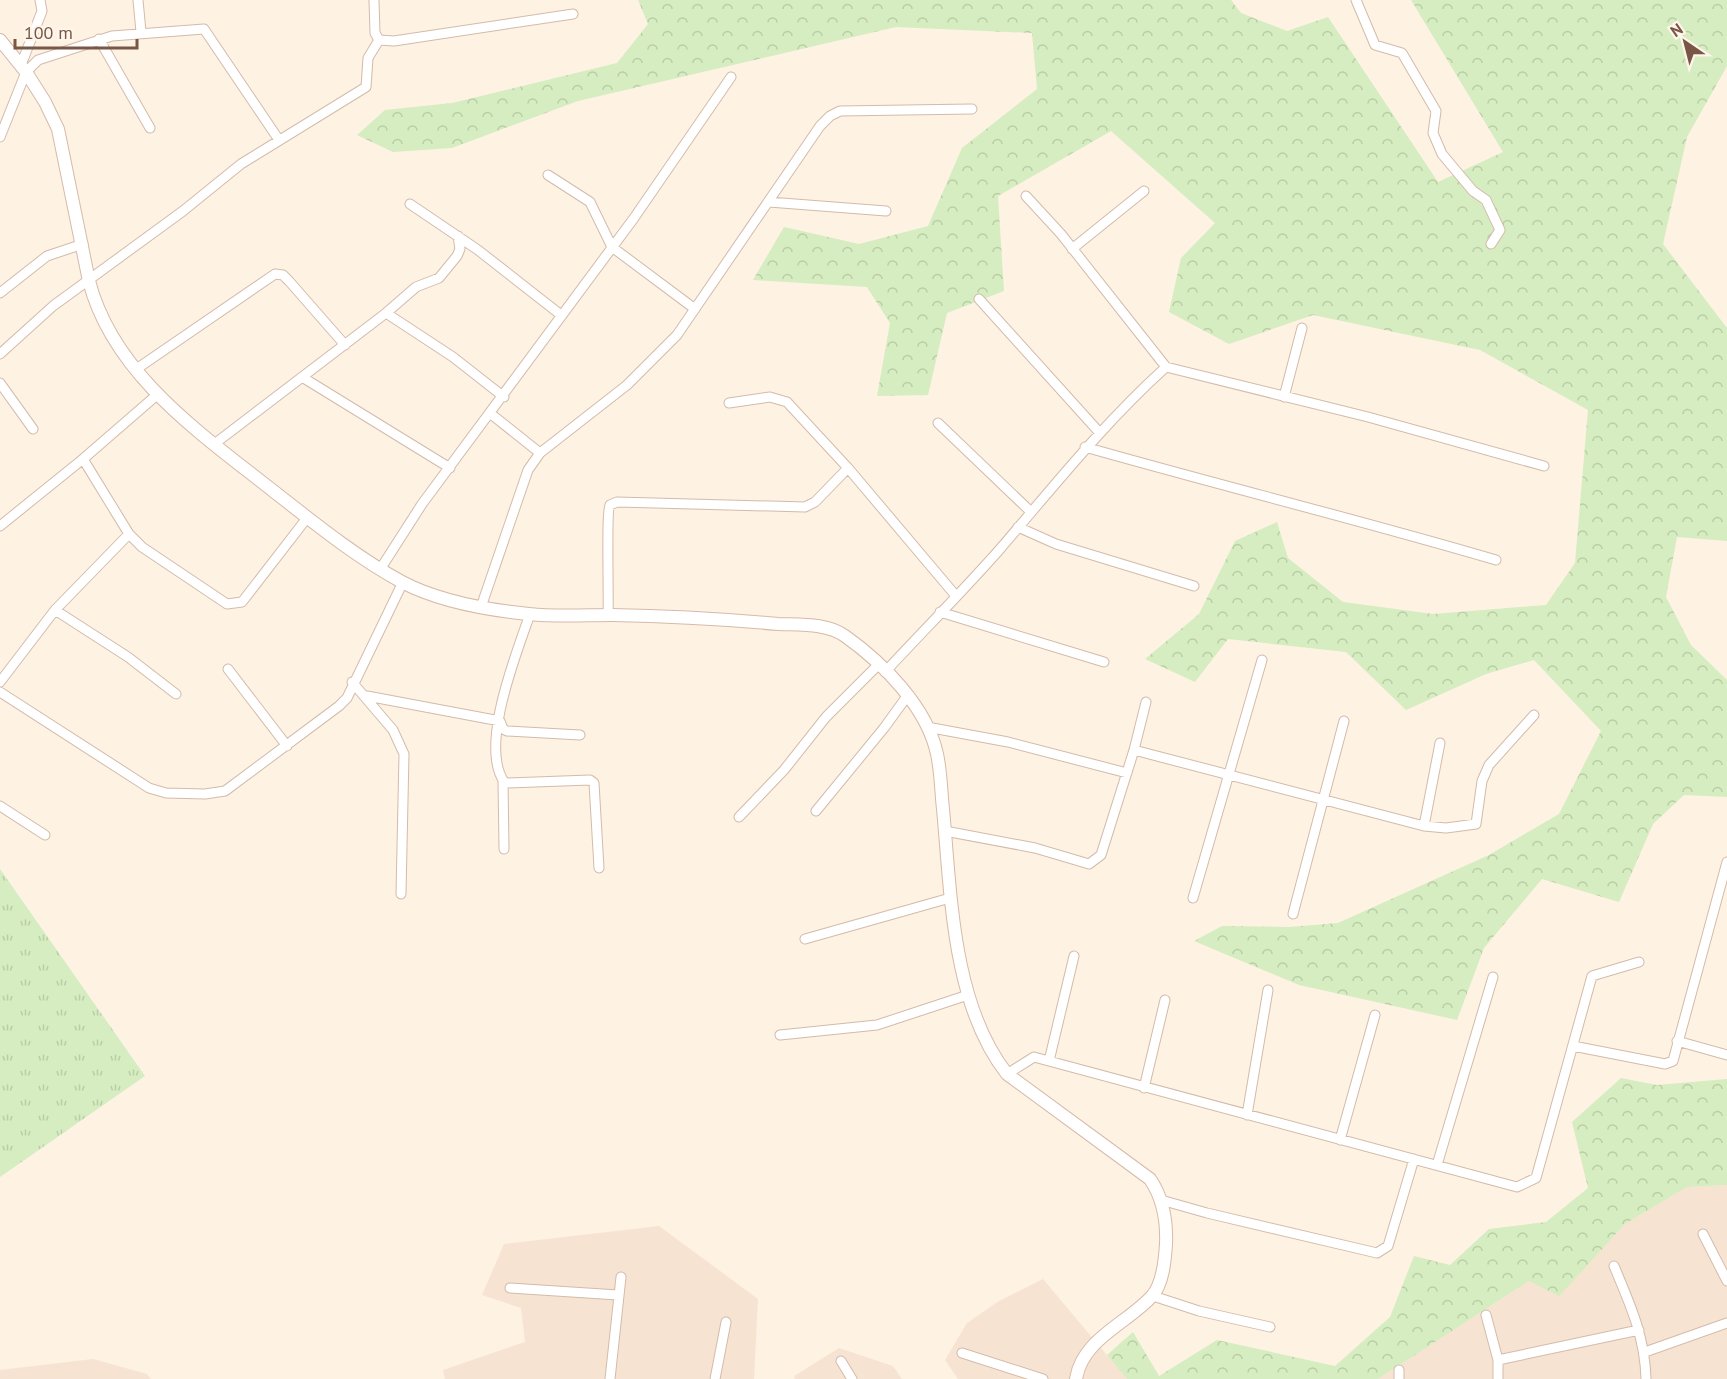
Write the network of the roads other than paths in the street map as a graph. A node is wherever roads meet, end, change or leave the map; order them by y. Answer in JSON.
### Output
{"nodes":[{"id":1,"x":40,"y":0,"type":"edge"},
{"id":2,"x":138,"y":0,"type":"edge"},
{"id":3,"x":374,"y":0,"type":"edge"},
{"id":4,"x":1356,"y":0,"type":"edge"},
{"id":5,"x":573,"y":14,"type":"dead end"},
{"id":6,"x":141,"y":33,"type":"junction"},
{"id":7,"x":99,"y":39,"type":"junction"},
{"id":8,"x":0,"y":40,"type":"edge"},
{"id":9,"x":379,"y":40,"type":"junction"},
{"id":10,"x":24,"y":68,"type":"junction"},
{"id":11,"x":731,"y":77,"type":"dead end"},
{"id":12,"x":972,"y":109,"type":"dead end"},
{"id":13,"x":150,"y":128,"type":"dead end"},
{"id":14,"x":0,"y":138,"type":"edge"},
{"id":15,"x":279,"y":140,"type":"junction"},
{"id":16,"x":548,"y":175,"type":"dead end"},
{"id":17,"x":1144,"y":191,"type":"dead end"},
{"id":18,"x":1026,"y":196,"type":"dead end"},
{"id":19,"x":769,"y":202,"type":"junction"},
{"id":20,"x":410,"y":204,"type":"dead end"},
{"id":21,"x":886,"y":211,"type":"dead end"},
{"id":22,"x":458,"y":236,"type":"junction"},
{"id":23,"x":82,"y":244,"type":"junction"},
{"id":24,"x":1491,"y":244,"type":"dead end"},
{"id":25,"x":612,"y":247,"type":"junction"},
{"id":26,"x":1072,"y":249,"type":"junction"},
{"id":27,"x":89,"y":281,"type":"junction"},
{"id":28,"x":0,"y":293,"type":"edge"},
{"id":29,"x":979,"y":299,"type":"dead end"},
{"id":30,"x":695,"y":309,"type":"junction"},
{"id":31,"x":386,"y":313,"type":"junction"},
{"id":32,"x":561,"y":315,"type":"junction"},
{"id":33,"x":1302,"y":328,"type":"dead end"},
{"id":34,"x":345,"y":345,"type":"junction"},
{"id":35,"x":0,"y":354,"type":"edge"},
{"id":36,"x":1166,"y":367,"type":"junction"},
{"id":37,"x":135,"y":369,"type":"junction"},
{"id":38,"x":302,"y":377,"type":"junction"},
{"id":39,"x":0,"y":383,"type":"edge"},
{"id":40,"x":158,"y":393,"type":"junction"},
{"id":41,"x":504,"y":397,"type":"junction"},
{"id":42,"x":1284,"y":397,"type":"junction"},
{"id":43,"x":729,"y":403,"type":"dead end"},
{"id":44,"x":491,"y":414,"type":"junction"},
{"id":45,"x":938,"y":423,"type":"dead end"},
{"id":46,"x":33,"y":429,"type":"dead end"},
{"id":47,"x":1099,"y":432,"type":"junction"},
{"id":48,"x":213,"y":445,"type":"junction"},
{"id":49,"x":1085,"y":447,"type":"junction"},
{"id":50,"x":540,"y":453,"type":"junction"},
{"id":51,"x":83,"y":459,"type":"junction"},
{"id":52,"x":1544,"y":466,"type":"dead end"},
{"id":53,"x":450,"y":468,"type":"junction"},
{"id":54,"x":848,"y":468,"type":"junction"},
{"id":55,"x":1030,"y":511,"type":"junction"},
{"id":56,"x":307,"y":518,"type":"junction"},
{"id":57,"x":0,"y":526,"type":"edge"},
{"id":58,"x":1018,"y":527,"type":"junction"},
{"id":59,"x":129,"y":534,"type":"junction"},
{"id":60,"x":1496,"y":560,"type":"dead end"},
{"id":61,"x":381,"y":568,"type":"junction"},
{"id":62,"x":403,"y":582,"type":"junction"},
{"id":63,"x":1194,"y":586,"type":"dead end"},
{"id":64,"x":956,"y":596,"type":"junction"},
{"id":65,"x":481,"y":607,"type":"junction"},
{"id":66,"x":55,"y":610,"type":"junction"},
{"id":67,"x":940,"y":612,"type":"junction"},
{"id":68,"x":530,"y":614,"type":"junction"},
{"id":69,"x":608,"y":615,"type":"junction"},
{"id":70,"x":1262,"y":660,"type":"dead end"},
{"id":71,"x":1104,"y":662,"type":"dead end"},
{"id":72,"x":881,"y":668,"type":"junction"},
{"id":73,"x":228,"y":669,"type":"dead end"},
{"id":74,"x":0,"y":682,"type":"edge"},
{"id":75,"x":352,"y":682,"type":"junction"},
{"id":76,"x":0,"y":692,"type":"edge"},
{"id":77,"x":176,"y":694,"type":"dead end"},
{"id":78,"x":908,"y":695,"type":"junction"},
{"id":79,"x":367,"y":696,"type":"junction"},
{"id":80,"x":1146,"y":702,"type":"dead end"},
{"id":81,"x":1534,"y":715,"type":"dead end"},
{"id":82,"x":500,"y":721,"type":"junction"},
{"id":83,"x":1344,"y":721,"type":"dead end"},
{"id":84,"x":927,"y":727,"type":"junction"},
{"id":85,"x":580,"y":735,"type":"dead end"},
{"id":86,"x":1440,"y":743,"type":"dead end"},
{"id":87,"x":287,"y":746,"type":"junction"},
{"id":88,"x":1134,"y":750,"type":"junction"},
{"id":89,"x":1127,"y":773,"type":"junction"},
{"id":90,"x":1228,"y":773,"type":"junction"},
{"id":91,"x":503,"y":781,"type":"junction"},
{"id":92,"x":1323,"y":799,"type":"junction"},
{"id":93,"x":0,"y":806,"type":"edge"},
{"id":94,"x":816,"y":811,"type":"dead end"},
{"id":95,"x":739,"y":817,"type":"dead end"},
{"id":96,"x":1424,"y":826,"type":"junction"},
{"id":97,"x":945,"y":831,"type":"junction"},
{"id":98,"x":45,"y":835,"type":"dead end"},
{"id":99,"x":504,"y":849,"type":"dead end"},
{"id":100,"x":1727,"y":862,"type":"edge"},
{"id":101,"x":599,"y":868,"type":"dead end"},
{"id":102,"x":401,"y":894,"type":"dead end"},
{"id":103,"x":950,"y":898,"type":"junction"},
{"id":104,"x":1193,"y":898,"type":"dead end"},
{"id":105,"x":1293,"y":914,"type":"dead end"},
{"id":106,"x":805,"y":939,"type":"dead end"},
{"id":107,"x":1074,"y":956,"type":"dead end"},
{"id":108,"x":1639,"y":962,"type":"dead end"},
{"id":109,"x":1493,"y":977,"type":"dead end"},
{"id":110,"x":1268,"y":990,"type":"dead end"},
{"id":111,"x":968,"y":995,"type":"junction"},
{"id":112,"x":1165,"y":1000,"type":"dead end"},
{"id":113,"x":1375,"y":1015,"type":"dead end"},
{"id":114,"x":780,"y":1035,"type":"dead end"},
{"id":115,"x":1677,"y":1041,"type":"junction"},
{"id":116,"x":1573,"y":1046,"type":"junction"},
{"id":117,"x":1727,"y":1055,"type":"edge"},
{"id":118,"x":1049,"y":1061,"type":"junction"},
{"id":119,"x":1007,"y":1074,"type":"junction"},
{"id":120,"x":1144,"y":1088,"type":"junction"},
{"id":121,"x":1247,"y":1115,"type":"junction"},
{"id":122,"x":1340,"y":1140,"type":"junction"},
{"id":123,"x":1414,"y":1159,"type":"junction"},
{"id":124,"x":1437,"y":1165,"type":"junction"},
{"id":125,"x":1161,"y":1200,"type":"junction"},
{"id":126,"x":1703,"y":1234,"type":"dead end"},
{"id":127,"x":1614,"y":1266,"type":"dead end"},
{"id":128,"x":621,"y":1277,"type":"dead end"},
{"id":129,"x":1727,"y":1281,"type":"edge"},
{"id":130,"x":510,"y":1288,"type":"dead end"},
{"id":131,"x":618,"y":1295,"type":"junction"},
{"id":132,"x":1153,"y":1296,"type":"junction"},
{"id":133,"x":1485,"y":1315,"type":"dead end"},
{"id":134,"x":726,"y":1322,"type":"dead end"},
{"id":135,"x":1727,"y":1323,"type":"edge"},
{"id":136,"x":1270,"y":1327,"type":"dead end"},
{"id":137,"x":1640,"y":1330,"type":"junction"},
{"id":138,"x":1645,"y":1352,"type":"junction"},
{"id":139,"x":962,"y":1353,"type":"dead end"},
{"id":140,"x":1498,"y":1360,"type":"junction"},
{"id":141,"x":841,"y":1361,"type":"dead end"},
{"id":142,"x":610,"y":1379,"type":"edge"},
{"id":143,"x":715,"y":1379,"type":"edge"},
{"id":144,"x":852,"y":1379,"type":"edge"},
{"id":145,"x":1043,"y":1379,"type":"edge"},
{"id":146,"x":1076,"y":1379,"type":"edge"},
{"id":147,"x":1498,"y":1379,"type":"edge"},
{"id":148,"x":1646,"y":1379,"type":"edge"}],
"edges":[{"from":1,"to":10,"type":"street"},
{"from":2,"to":6,"type":"street"},
{"from":3,"to":9,"type":"street"},
{"from":4,"to":24,"type":"street"},
{"from":5,"to":9,"type":"street"},
{"from":6,"to":7,"type":"street"},
{"from":6,"to":15,"type":"street"},
{"from":7,"to":10,"type":"street"},
{"from":7,"to":13,"type":"street"},
{"from":8,"to":10,"type":"street"},
{"from":9,"to":15,"type":"street"},
{"from":10,"to":14,"type":"street"},
{"from":10,"to":23,"type":"street"},
{"from":11,"to":25,"type":"street"},
{"from":12,"to":19,"type":"street"},
{"from":15,"to":27,"type":"street"},
{"from":16,"to":25,"type":"street"},
{"from":17,"to":26,"type":"street"},
{"from":18,"to":26,"type":"street"},
{"from":19,"to":21,"type":"street"},
{"from":19,"to":30,"type":"street"},
{"from":20,"to":22,"type":"street"},
{"from":22,"to":31,"type":"street"},
{"from":22,"to":32,"type":"street"},
{"from":23,"to":27,"type":"street"},
{"from":23,"to":28,"type":"street"},
{"from":25,"to":30,"type":"street"},
{"from":25,"to":32,"type":"street"},
{"from":26,"to":36,"type":"street"},
{"from":27,"to":35,"type":"street"},
{"from":27,"to":37,"type":"street"},
{"from":29,"to":47,"type":"street"},
{"from":30,"to":50,"type":"street"},
{"from":31,"to":34,"type":"street"},
{"from":31,"to":41,"type":"street"},
{"from":32,"to":41,"type":"street"},
{"from":33,"to":42,"type":"street"},
{"from":34,"to":37,"type":"street"},
{"from":34,"to":38,"type":"street"},
{"from":36,"to":42,"type":"street"},
{"from":36,"to":47,"type":"street"},
{"from":37,"to":40,"type":"street"},
{"from":38,"to":48,"type":"street"},
{"from":38,"to":53,"type":"street"},
{"from":39,"to":46,"type":"street"},
{"from":40,"to":48,"type":"street"},
{"from":40,"to":51,"type":"street"},
{"from":41,"to":44,"type":"street"},
{"from":42,"to":52,"type":"street"},
{"from":43,"to":54,"type":"street"},
{"from":44,"to":50,"type":"street"},
{"from":44,"to":53,"type":"street"},
{"from":45,"to":55,"type":"street"},
{"from":47,"to":49,"type":"street"},
{"from":48,"to":56,"type":"street"},
{"from":49,"to":55,"type":"street"},
{"from":49,"to":60,"type":"street"},
{"from":50,"to":65,"type":"street"},
{"from":51,"to":57,"type":"street"},
{"from":51,"to":59,"type":"street"},
{"from":53,"to":61,"type":"street"},
{"from":54,"to":64,"type":"street"},
{"from":54,"to":69,"type":"street"},
{"from":55,"to":58,"type":"street"},
{"from":56,"to":59,"type":"street"},
{"from":56,"to":61,"type":"street"},
{"from":58,"to":63,"type":"street"},
{"from":58,"to":64,"type":"street"},
{"from":59,"to":66,"type":"street"},
{"from":61,"to":62,"type":"street"},
{"from":62,"to":65,"type":"street"},
{"from":62,"to":75,"type":"street"},
{"from":64,"to":67,"type":"street"},
{"from":65,"to":68,"type":"street"},
{"from":66,"to":74,"type":"street"},
{"from":66,"to":77,"type":"street"},
{"from":67,"to":71,"type":"street"},
{"from":67,"to":72,"type":"street"},
{"from":68,"to":69,"type":"street"},
{"from":68,"to":82,"type":"street"},
{"from":69,"to":72,"type":"street"},
{"from":70,"to":90,"type":"street"},
{"from":72,"to":78,"type":"street"},
{"from":72,"to":95,"type":"street"},
{"from":73,"to":87,"type":"street"},
{"from":75,"to":79,"type":"street"},
{"from":75,"to":87,"type":"street"},
{"from":76,"to":87,"type":"street"},
{"from":78,"to":84,"type":"street"},
{"from":78,"to":94,"type":"street"},
{"from":79,"to":82,"type":"street"},
{"from":79,"to":102,"type":"street"},
{"from":80,"to":88,"type":"street"},
{"from":81,"to":96,"type":"street"},
{"from":82,"to":85,"type":"street"},
{"from":82,"to":91,"type":"street"},
{"from":83,"to":92,"type":"street"},
{"from":84,"to":89,"type":"street"},
{"from":84,"to":97,"type":"street"},
{"from":86,"to":96,"type":"street"},
{"from":88,"to":89,"type":"street"},
{"from":88,"to":90,"type":"street"},
{"from":89,"to":97,"type":"street"},
{"from":90,"to":92,"type":"street"},
{"from":90,"to":104,"type":"street"},
{"from":91,"to":99,"type":"street"},
{"from":91,"to":101,"type":"street"},
{"from":92,"to":96,"type":"street"},
{"from":92,"to":105,"type":"street"},
{"from":93,"to":98,"type":"street"},
{"from":97,"to":103,"type":"street"},
{"from":100,"to":115,"type":"street"},
{"from":103,"to":106,"type":"street"},
{"from":103,"to":111,"type":"street"},
{"from":107,"to":118,"type":"street"},
{"from":108,"to":116,"type":"street"},
{"from":109,"to":124,"type":"street"},
{"from":110,"to":121,"type":"street"},
{"from":111,"to":114,"type":"street"},
{"from":111,"to":119,"type":"street"},
{"from":112,"to":120,"type":"street"},
{"from":113,"to":122,"type":"street"},
{"from":115,"to":116,"type":"street"},
{"from":115,"to":117,"type":"street"},
{"from":116,"to":124,"type":"street"},
{"from":118,"to":119,"type":"street"},
{"from":118,"to":120,"type":"street"},
{"from":119,"to":125,"type":"street"},
{"from":120,"to":121,"type":"street"},
{"from":121,"to":122,"type":"street"},
{"from":122,"to":123,"type":"street"},
{"from":123,"to":124,"type":"street"},
{"from":123,"to":125,"type":"street"},
{"from":125,"to":132,"type":"street"},
{"from":126,"to":129,"type":"street"},
{"from":127,"to":137,"type":"street"},
{"from":128,"to":131,"type":"street"},
{"from":130,"to":131,"type":"street"},
{"from":131,"to":142,"type":"street"},
{"from":132,"to":136,"type":"street"},
{"from":132,"to":146,"type":"street"},
{"from":133,"to":140,"type":"street"},
{"from":134,"to":143,"type":"street"},
{"from":135,"to":138,"type":"street"},
{"from":137,"to":138,"type":"street"},
{"from":137,"to":140,"type":"street"},
{"from":138,"to":148,"type":"street"},
{"from":139,"to":145,"type":"street"},
{"from":140,"to":147,"type":"street"},
{"from":141,"to":144,"type":"street"}]}
